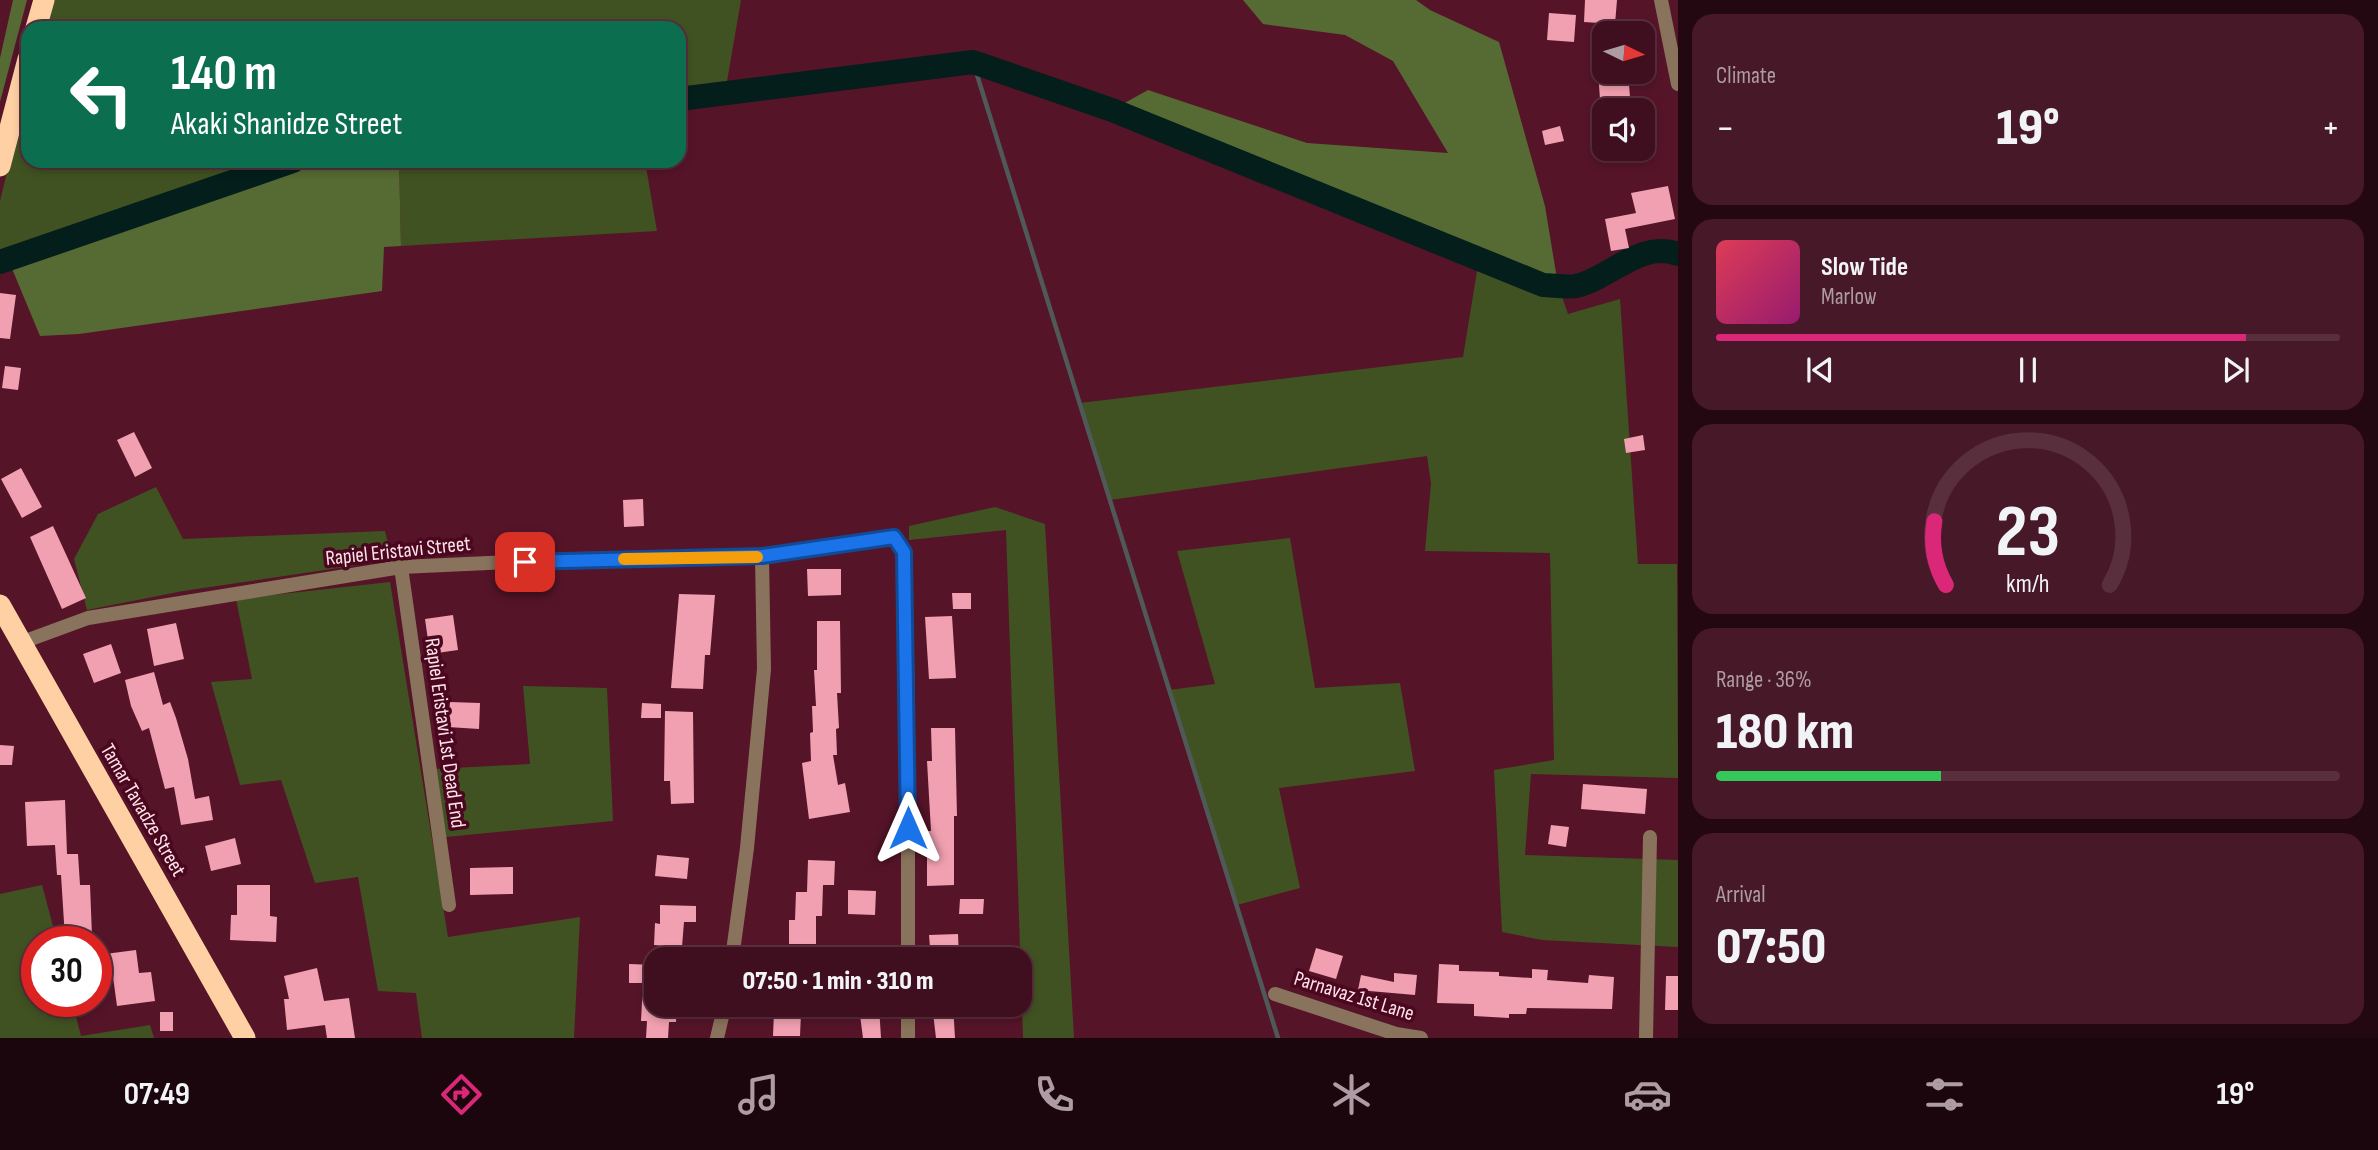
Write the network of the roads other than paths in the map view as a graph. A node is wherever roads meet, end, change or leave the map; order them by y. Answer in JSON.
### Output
{"nodes":[{"id":1,"x":44,"y":0,"type":"edge"},
{"id":2,"x":1661,"y":0,"type":"edge"},
{"id":3,"x":38,"y":21,"type":"edge"},
{"id":4,"x":1678,"y":84,"type":"edge"},
{"id":5,"x":21,"y":86,"type":"edge"},
{"id":6,"x":0,"y":166,"type":"edge"},
{"id":7,"x":762,"y":556,"type":"junction"},
{"id":8,"x":401,"y":567,"type":"junction"},
{"id":9,"x":0,"y":606,"type":"edge"},
{"id":10,"x":20,"y":643,"type":"junction"},
{"id":11,"x":1650,"y":837,"type":"dead end"},
{"id":12,"x":449,"y":905,"type":"dead end"},
{"id":13,"x":734,"y":947,"type":"edge"},
{"id":14,"x":908,"y":947,"type":"edge"},
{"id":15,"x":1275,"y":994,"type":"dead end"},
{"id":16,"x":722,"y":1017,"type":"edge"},
{"id":17,"x":908,"y":1017,"type":"edge"},
{"id":18,"x":246,"y":1038,"type":"edge"},
{"id":19,"x":717,"y":1038,"type":"edge"},
{"id":20,"x":908,"y":1038,"type":"edge"},
{"id":21,"x":1421,"y":1038,"type":"edge"},
{"id":22,"x":1646,"y":1038,"type":"edge"}],
"edges":[{"from":1,"to":3,"type":"highway"},
{"from":2,"to":4,"type":"street"},
{"from":5,"to":6,"type":"highway"},
{"from":7,"to":8,"type":"street","name":"Rapiel Eristavi Street"},
{"from":7,"to":13,"type":"street"},
{"from":7,"to":14,"type":"street","name":"Rapiel Eristavi Street"},
{"from":8,"to":10,"type":"street","name":"Rapiel Eristavi Street"},
{"from":8,"to":12,"type":"street","name":"Rapiel Eristavi 1st Dead End"},
{"from":9,"to":10,"type":"highway","name":"Tamar Tavadze Street"},
{"from":10,"to":18,"type":"highway","name":"Tamar Tavadze Street"},
{"from":11,"to":22,"type":"street"},
{"from":15,"to":21,"type":"street","name":"Parnavaz 1st Lane"},
{"from":16,"to":19,"type":"street"},
{"from":17,"to":20,"type":"street"}]}
